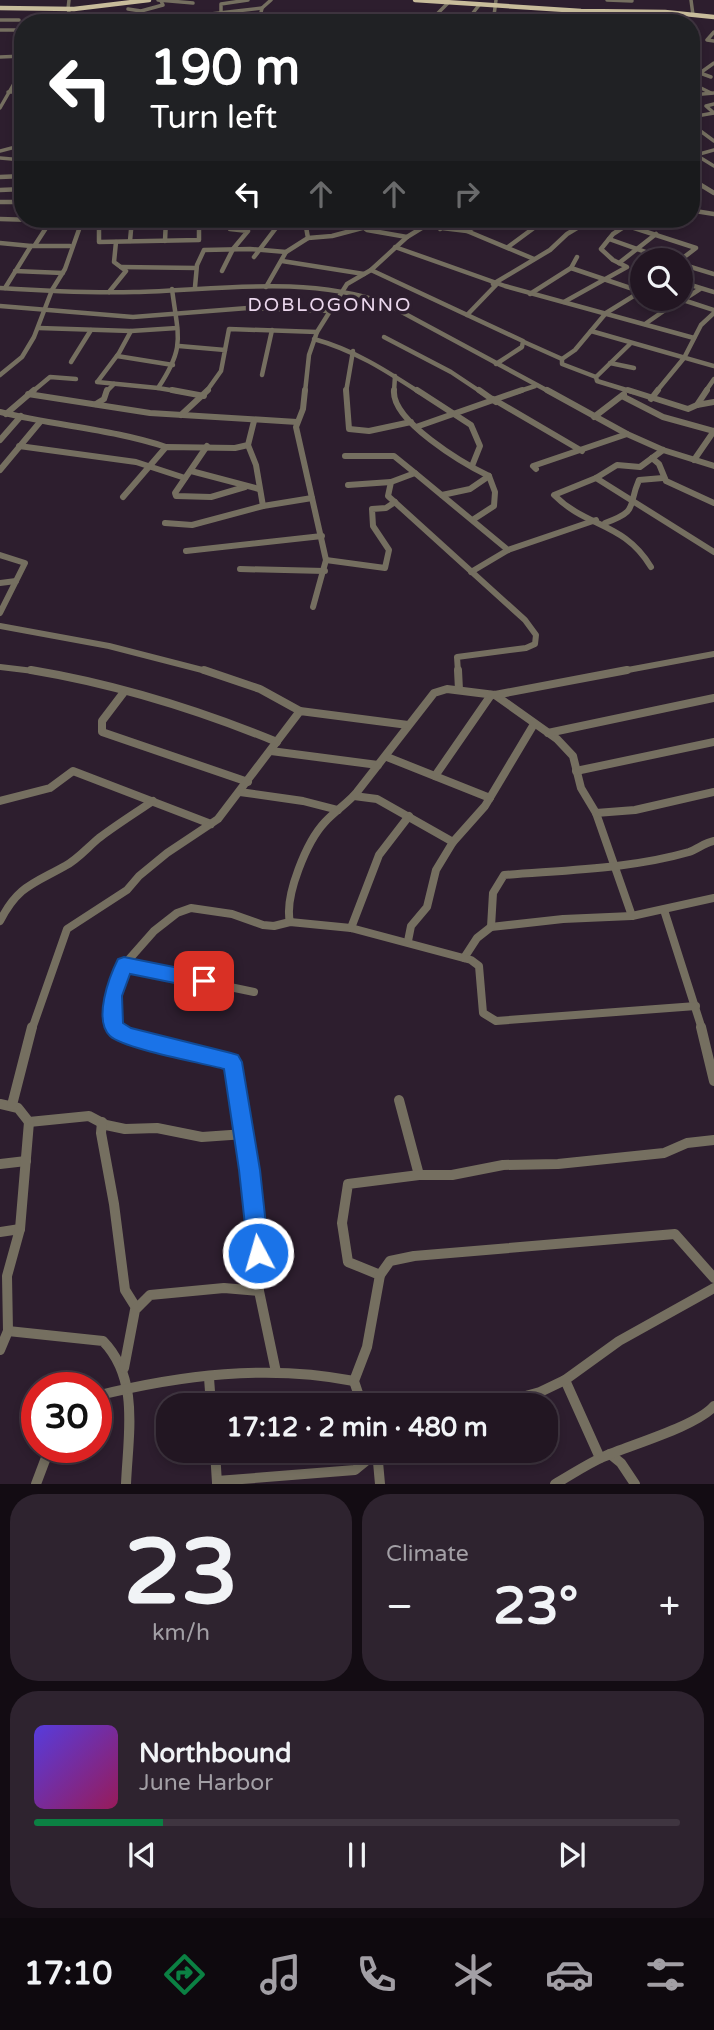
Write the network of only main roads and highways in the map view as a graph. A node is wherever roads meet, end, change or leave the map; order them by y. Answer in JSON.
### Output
{"nodes":[{"id":1,"x":140,"y":0,"type":"edge"},
{"id":2,"x":149,"y":0,"type":"edge"},
{"id":3,"x":415,"y":0,"type":"edge"},
{"id":4,"x":496,"y":2,"type":"edge"},
{"id":5,"x":0,"y":8,"type":"edge"},
{"id":6,"x":681,"y":14,"type":"edge"}],
"edges":[{"from":1,"to":2,"type":"main road"},
{"from":1,"to":5,"type":"main road"},
{"from":3,"to":4,"type":"main road"},
{"from":4,"to":6,"type":"main road"}]}
